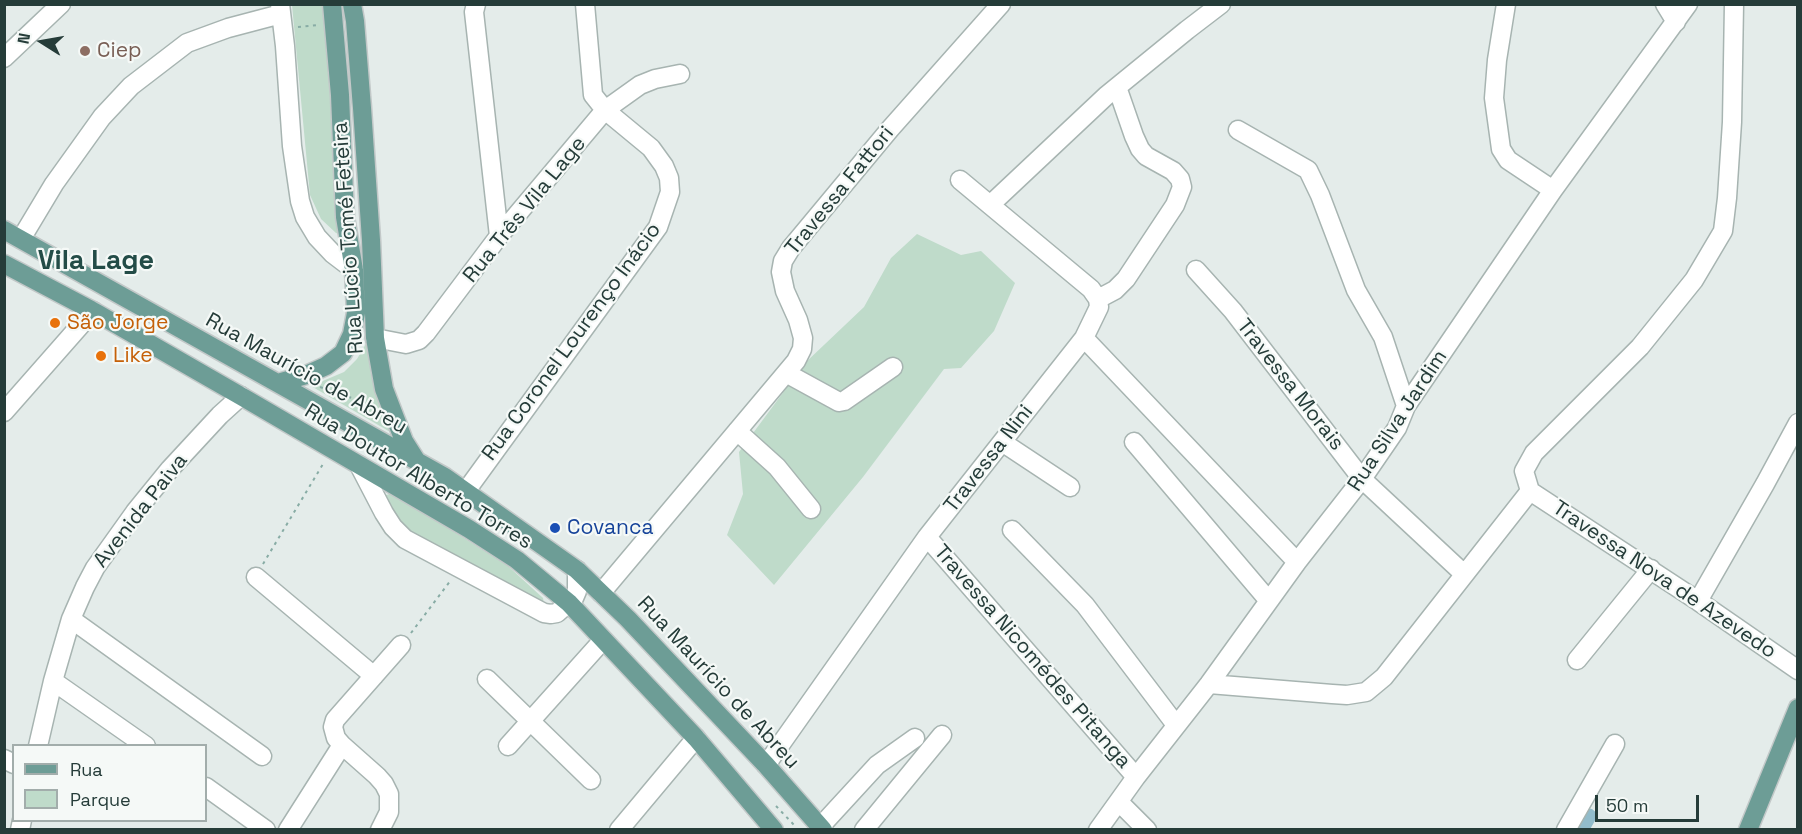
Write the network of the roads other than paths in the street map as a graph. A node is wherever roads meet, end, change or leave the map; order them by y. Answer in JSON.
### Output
{"nodes":[{"id":1,"x":61,"y":4,"type":"edge"},
{"id":2,"x":352,"y":4,"type":"edge"},
{"id":3,"x":476,"y":4,"type":"edge"},
{"id":4,"x":585,"y":4,"type":"edge"},
{"id":5,"x":1000,"y":4,"type":"edge"},
{"id":6,"x":1221,"y":4,"type":"edge"},
{"id":7,"x":1506,"y":4,"type":"edge"},
{"id":8,"x":1665,"y":4,"type":"edge"},
{"id":9,"x":1688,"y":4,"type":"edge"},
{"id":10,"x":1734,"y":4,"type":"edge"},
{"id":11,"x":333,"y":14,"type":"edge"},
{"id":12,"x":281,"y":16,"type":"edge"},
{"id":13,"x":1676,"y":22,"type":"junction"},
{"id":14,"x":4,"y":58,"type":"edge"},
{"id":15,"x":680,"y":74,"type":"dead end"},
{"id":16,"x":1117,"y":87,"type":"junction"},
{"id":17,"x":604,"y":110,"type":"junction"},
{"id":18,"x":1238,"y":130,"type":"dead end"},
{"id":19,"x":960,"y":180,"type":"dead end"},
{"id":20,"x":1553,"y":190,"type":"junction"},
{"id":21,"x":990,"y":205,"type":"junction"},
{"id":22,"x":4,"y":230,"type":"edge"},
{"id":23,"x":499,"y":236,"type":"junction"},
{"id":24,"x":21,"y":239,"type":"junction"},
{"id":25,"x":4,"y":264,"type":"edge"},
{"id":26,"x":354,"y":270,"type":"junction"},
{"id":27,"x":1196,"y":270,"type":"dead end"},
{"id":28,"x":1098,"y":299,"type":"junction"},
{"id":29,"x":93,"y":311,"type":"junction"},
{"id":30,"x":375,"y":338,"type":"junction"},
{"id":31,"x":1084,"y":338,"type":"junction"},
{"id":32,"x":893,"y":367,"type":"dead end"},
{"id":33,"x":786,"y":373,"type":"junction"},
{"id":34,"x":278,"y":383,"type":"junction"},
{"id":35,"x":241,"y":396,"type":"junction"},
{"id":36,"x":1406,"y":406,"type":"junction"},
{"id":37,"x":4,"y":412,"type":"edge"},
{"id":38,"x":1797,"y":423,"type":"edge"},
{"id":39,"x":737,"y":431,"type":"junction"},
{"id":40,"x":1002,"y":442,"type":"junction"},
{"id":41,"x":1134,"y":442,"type":"dead end"},
{"id":42,"x":417,"y":462,"type":"junction"},
{"id":43,"x":359,"y":465,"type":"junction"},
{"id":44,"x":1362,"y":479,"type":"junction"},
{"id":45,"x":1070,"y":487,"type":"dead end"},
{"id":46,"x":466,"y":491,"type":"junction"},
{"id":47,"x":1530,"y":491,"type":"junction"},
{"id":48,"x":811,"y":509,"type":"dead end"},
{"id":49,"x":1012,"y":530,"type":"dead end"},
{"id":50,"x":927,"y":537,"type":"junction"},
{"id":51,"x":1297,"y":562,"type":"junction"},
{"id":52,"x":1651,"y":569,"type":"junction"},
{"id":53,"x":577,"y":570,"type":"junction"},
{"id":54,"x":1464,"y":574,"type":"junction"},
{"id":55,"x":256,"y":577,"type":"road end"},
{"id":56,"x":601,"y":592,"type":"junction"},
{"id":57,"x":1269,"y":601,"type":"junction"},
{"id":58,"x":1698,"y":601,"type":"junction"},
{"id":59,"x":569,"y":603,"type":"junction"},
{"id":60,"x":71,"y":619,"type":"junction"},
{"id":61,"x":603,"y":640,"type":"junction"},
{"id":62,"x":401,"y":645,"type":"road end"},
{"id":63,"x":1577,"y":660,"type":"dead end"},
{"id":64,"x":1797,"y":670,"type":"edge"},
{"id":65,"x":374,"y":676,"type":"junction"},
{"id":66,"x":487,"y":679,"type":"dead end"},
{"id":67,"x":53,"y":681,"type":"junction"},
{"id":68,"x":1209,"y":684,"type":"junction"},
{"id":69,"x":1797,"y":708,"type":"edge"},
{"id":70,"x":532,"y":721,"type":"junction"},
{"id":71,"x":1176,"y":725,"type":"junction"},
{"id":72,"x":1793,"y":734,"type":"edge"},
{"id":73,"x":942,"y":735,"type":"dead end"},
{"id":74,"x":696,"y":738,"type":"junction"},
{"id":75,"x":915,"y":738,"type":"dead end"},
{"id":76,"x":38,"y":744,"type":"edge"},
{"id":77,"x":143,"y":744,"type":"edge"},
{"id":78,"x":1615,"y":744,"type":"dead end"},
{"id":79,"x":342,"y":745,"type":"junction"},
{"id":80,"x":508,"y":746,"type":"dead end"},
{"id":81,"x":262,"y":756,"type":"dead end"},
{"id":82,"x":766,"y":765,"type":"junction"},
{"id":83,"x":1136,"y":777,"type":"junction"},
{"id":84,"x":591,"y":780,"type":"dead end"},
{"id":85,"x":207,"y":788,"type":"edge"},
{"id":86,"x":1119,"y":802,"type":"junction"},
{"id":87,"x":821,"y":828,"type":"edge"},
{"id":88,"x":266,"y":830,"type":"edge"},
{"id":89,"x":288,"y":830,"type":"edge"},
{"id":90,"x":380,"y":830,"type":"edge"},
{"id":91,"x":619,"y":830,"type":"edge"},
{"id":92,"x":774,"y":830,"type":"edge"},
{"id":93,"x":864,"y":830,"type":"edge"},
{"id":94,"x":1098,"y":830,"type":"edge"},
{"id":95,"x":1147,"y":830,"type":"edge"},
{"id":96,"x":1566,"y":830,"type":"edge"},
{"id":97,"x":1748,"y":830,"type":"edge"}],
"edges":[{"from":1,"to":14,"type":"street"},
{"from":2,"to":30,"type":"main road","name":"Rua Lúcio Tomé Feteira"},
{"from":3,"to":23,"type":"street"},
{"from":4,"to":17,"type":"street","name":"Rua Coronel Lourenço Inácio"},
{"from":5,"to":33,"type":"street","name":"Travessa Fattori"},
{"from":6,"to":16,"type":"street"},
{"from":7,"to":20,"type":"street"},
{"from":8,"to":13,"type":"street"},
{"from":9,"to":13,"type":"street","name":"Rua Silva Jardim"},
{"from":10,"to":47,"type":"street"},
{"from":11,"to":26,"type":"main road","name":"Rua Lúcio Tomé Feteira"},
{"from":12,"to":24,"type":"street"},
{"from":12,"to":26,"type":"street"},
{"from":13,"to":20,"type":"street","name":"Rua Silva Jardim"},
{"from":15,"to":17,"type":"street","name":"Rua Três Vila Lage"},
{"from":16,"to":21,"type":"street"},
{"from":16,"to":28,"type":"street"},
{"from":17,"to":23,"type":"street","name":"Rua Três Vila Lage"},
{"from":17,"to":46,"type":"street","name":"Rua Coronel Lourenço Inácio"},
{"from":18,"to":36,"type":"street"},
{"from":19,"to":21,"type":"street"},
{"from":20,"to":36,"type":"street","name":"Rua Silva Jardim"},
{"from":21,"to":28,"type":"street"},
{"from":22,"to":24,"type":"main road","name":"Rua Maurício de Abreu"},
{"from":23,"to":30,"type":"street","name":"Rua Três Vila Lage"},
{"from":24,"to":34,"type":"main road","name":"Rua Maurício de Abreu"},
{"from":25,"to":29,"type":"main road","name":"Rua Doutor Alberto Torres"},
{"from":26,"to":34,"type":"main road","name":"Rua Lúcio Tomé Feteira"},
{"from":27,"to":44,"type":"street","name":"Travessa Morais"},
{"from":28,"to":31,"type":"street","name":"Travessa Nini"},
{"from":29,"to":35,"type":"main road","name":"Rua Doutor Alberto Torres"},
{"from":29,"to":37,"type":"street"},
{"from":30,"to":42,"type":"main road","name":"Rua Lúcio Tomé Feteira"},
{"from":31,"to":40,"type":"street","name":"Travessa Nini"},
{"from":31,"to":51,"type":"street"},
{"from":32,"to":33,"type":"street"},
{"from":33,"to":39,"type":"street","name":"Travessa Fattori"},
{"from":34,"to":42,"type":"main road","name":"Rua Maurício de Abreu"},
{"from":35,"to":43,"type":"main road","name":"Rua Doutor Alberto Torres"},
{"from":35,"to":60,"type":"street","name":"Avenida Paiva"},
{"from":36,"to":44,"type":"street","name":"Rua Silva Jardim"},
{"from":38,"to":58,"type":"street"},
{"from":39,"to":48,"type":"street"},
{"from":39,"to":56,"type":"street","name":"Travessa Fattori"},
{"from":40,"to":45,"type":"street"},
{"from":40,"to":50,"type":"street","name":"Travessa Nini"},
{"from":41,"to":57,"type":"street"},
{"from":42,"to":46,"type":"main road","name":"Rua Maurício de Abreu"},
{"from":43,"to":59,"type":"main road","name":"Rua Doutor Alberto Torres"},
{"from":43,"to":59,"type":"street"},
{"from":44,"to":51,"type":"street","name":"Rua Silva Jardim"},
{"from":44,"to":54,"type":"street","name":"Travessa Morais"},
{"from":46,"to":53,"type":"main road","name":"Rua Maurício de Abreu"},
{"from":47,"to":52,"type":"street","name":"Travessa Nova de Azevedo"},
{"from":47,"to":54,"type":"street"},
{"from":49,"to":71,"type":"street"},
{"from":50,"to":82,"type":"street","name":"Travessa Nini"},
{"from":50,"to":83,"type":"street","name":"Travessa Nicomédes Pitanga"},
{"from":51,"to":57,"type":"street","name":"Rua Silva Jardim"},
{"from":52,"to":58,"type":"street","name":"Travessa Nova de Azevedo"},
{"from":52,"to":63,"type":"street"},
{"from":53,"to":56,"type":"main road","name":"Rua Maurício de Abreu"},
{"from":53,"to":59,"type":"street"},
{"from":54,"to":68,"type":"street"},
{"from":55,"to":65,"type":"street"},
{"from":56,"to":82,"type":"main road","name":"Rua Maurício de Abreu"},
{"from":57,"to":68,"type":"street","name":"Rua Silva Jardim"},
{"from":58,"to":64,"type":"street","name":"Travessa Nova de Azevedo"},
{"from":59,"to":61,"type":"main road","name":"Rua Doutor Alberto Torres"},
{"from":60,"to":67,"type":"street","name":"Avenida Paiva"},
{"from":60,"to":81,"type":"street"},
{"from":61,"to":70,"type":"street"},
{"from":61,"to":74,"type":"main road","name":"Rua Doutor Alberto Torres"},
{"from":62,"to":65,"type":"street"},
{"from":65,"to":79,"type":"street"},
{"from":66,"to":70,"type":"street"},
{"from":67,"to":76,"type":"street","name":"Avenida Paiva"},
{"from":67,"to":77,"type":"street"},
{"from":68,"to":71,"type":"street","name":"Rua Silva Jardim"},
{"from":69,"to":72,"type":"main road"},
{"from":70,"to":80,"type":"street"},
{"from":70,"to":84,"type":"street"},
{"from":71,"to":83,"type":"street","name":"Rua Silva Jardim"},
{"from":72,"to":97,"type":"main road"},
{"from":73,"to":93,"type":"street"},
{"from":74,"to":91,"type":"street"},
{"from":74,"to":92,"type":"main road","name":"Rua Doutor Alberto Torres"},
{"from":75,"to":87,"type":"street"},
{"from":78,"to":96,"type":"street"},
{"from":79,"to":89,"type":"street"},
{"from":79,"to":90,"type":"street"},
{"from":82,"to":87,"type":"main road","name":"Rua Maurício de Abreu"},
{"from":83,"to":86,"type":"street","name":"Rua Silva Jardim"},
{"from":85,"to":88,"type":"street"},
{"from":86,"to":94,"type":"street","name":"Rua Silva Jardim"},
{"from":86,"to":95,"type":"street"}]}
